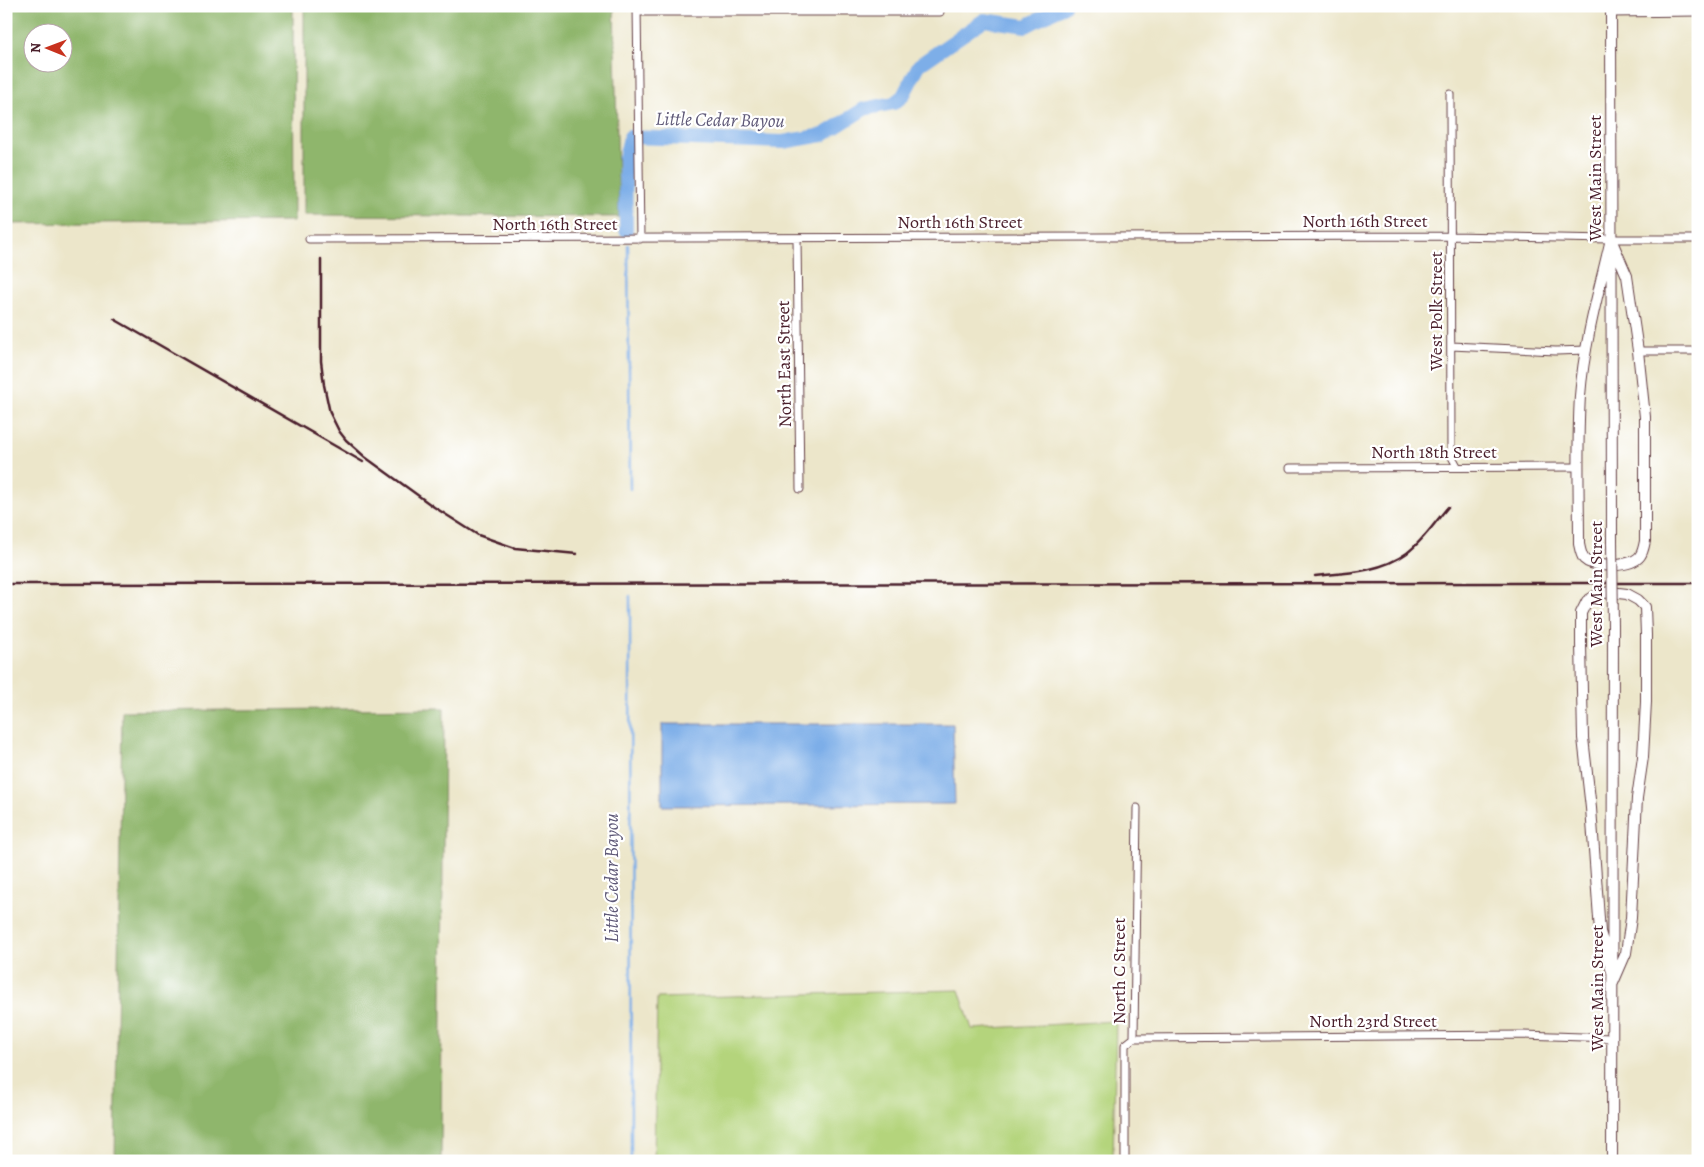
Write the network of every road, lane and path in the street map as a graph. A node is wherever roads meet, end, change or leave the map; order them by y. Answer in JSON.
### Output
{"nodes":[{"id":1,"x":637,"y":9,"type":"edge"},
{"id":2,"x":797,"y":9,"type":"edge"},
{"id":3,"x":1611,"y":9,"type":"edge"},
{"id":4,"x":940,"y":12,"type":"dead end"},
{"id":5,"x":1698,"y":12,"type":"edge"},
{"id":6,"x":1450,"y":94,"type":"dead end"},
{"id":7,"x":1450,"y":236,"type":"junction"},
{"id":8,"x":797,"y":238,"type":"junction"},
{"id":9,"x":1698,"y":238,"type":"edge"},
{"id":10,"x":309,"y":239,"type":"dead end"},
{"id":11,"x":640,"y":239,"type":"junction"},
{"id":12,"x":1612,"y":239,"type":"junction"},
{"id":13,"x":1451,"y":346,"type":"junction"},
{"id":14,"x":1587,"y":350,"type":"junction"},
{"id":15,"x":1638,"y":351,"type":"junction"},
{"id":16,"x":1698,"y":351,"type":"edge"},
{"id":17,"x":1457,"y":466,"type":"junction"},
{"id":18,"x":1578,"y":467,"type":"junction"},
{"id":19,"x":1290,"y":468,"type":"dead end"},
{"id":20,"x":800,"y":489,"type":"dead end"},
{"id":21,"x":1137,"y":808,"type":"dead end"},
{"id":22,"x":1613,"y":979,"type":"junction"},
{"id":23,"x":1134,"y":1038,"type":"junction"},
{"id":24,"x":1612,"y":1038,"type":"junction"},
{"id":25,"x":1125,"y":1161,"type":"edge"},
{"id":26,"x":1612,"y":1161,"type":"edge"}],
"edges":[{"from":1,"to":2,"type":"street"},
{"from":1,"to":11,"type":"street"},
{"from":2,"to":4,"type":"street"},
{"from":3,"to":5,"type":"street"},
{"from":3,"to":12,"type":"main road","name":"West Main Street"},
{"from":6,"to":7,"type":"street","name":"West Polk Street"},
{"from":7,"to":8,"type":"street","name":"North 16th Street"},
{"from":7,"to":12,"type":"street","name":"North 16th Street"},
{"from":7,"to":13,"type":"street","name":"West Polk Street"},
{"from":8,"to":11,"type":"street","name":"North 16th Street"},
{"from":8,"to":20,"type":"street","name":"North East Street"},
{"from":9,"to":12,"type":"street","name":"North 16th Street"},
{"from":10,"to":11,"type":"street","name":"North 16th Street"},
{"from":12,"to":14,"type":"main road"},
{"from":12,"to":15,"type":"main road"},
{"from":12,"to":22,"type":"main road","name":"West Main Street","bridge":true},
{"from":13,"to":14,"type":"street"},
{"from":13,"to":17,"type":"street","name":"West Polk Street"},
{"from":14,"to":18,"type":"main road"},
{"from":15,"to":16,"type":"street"},
{"from":15,"to":18,"type":"main road"},
{"from":17,"to":18,"type":"street","name":"North 18th Street"},
{"from":17,"to":19,"type":"street","name":"North 18th Street"},
{"from":21,"to":23,"type":"street","name":"North C Street"},
{"from":22,"to":22,"type":"main road"},
{"from":22,"to":24,"type":"main road","name":"West Main Street"},
{"from":23,"to":24,"type":"street","name":"North 23rd Street"},
{"from":23,"to":25,"type":"street","name":"North C Street"},
{"from":24,"to":26,"type":"main road","name":"West Main Street"}]}
